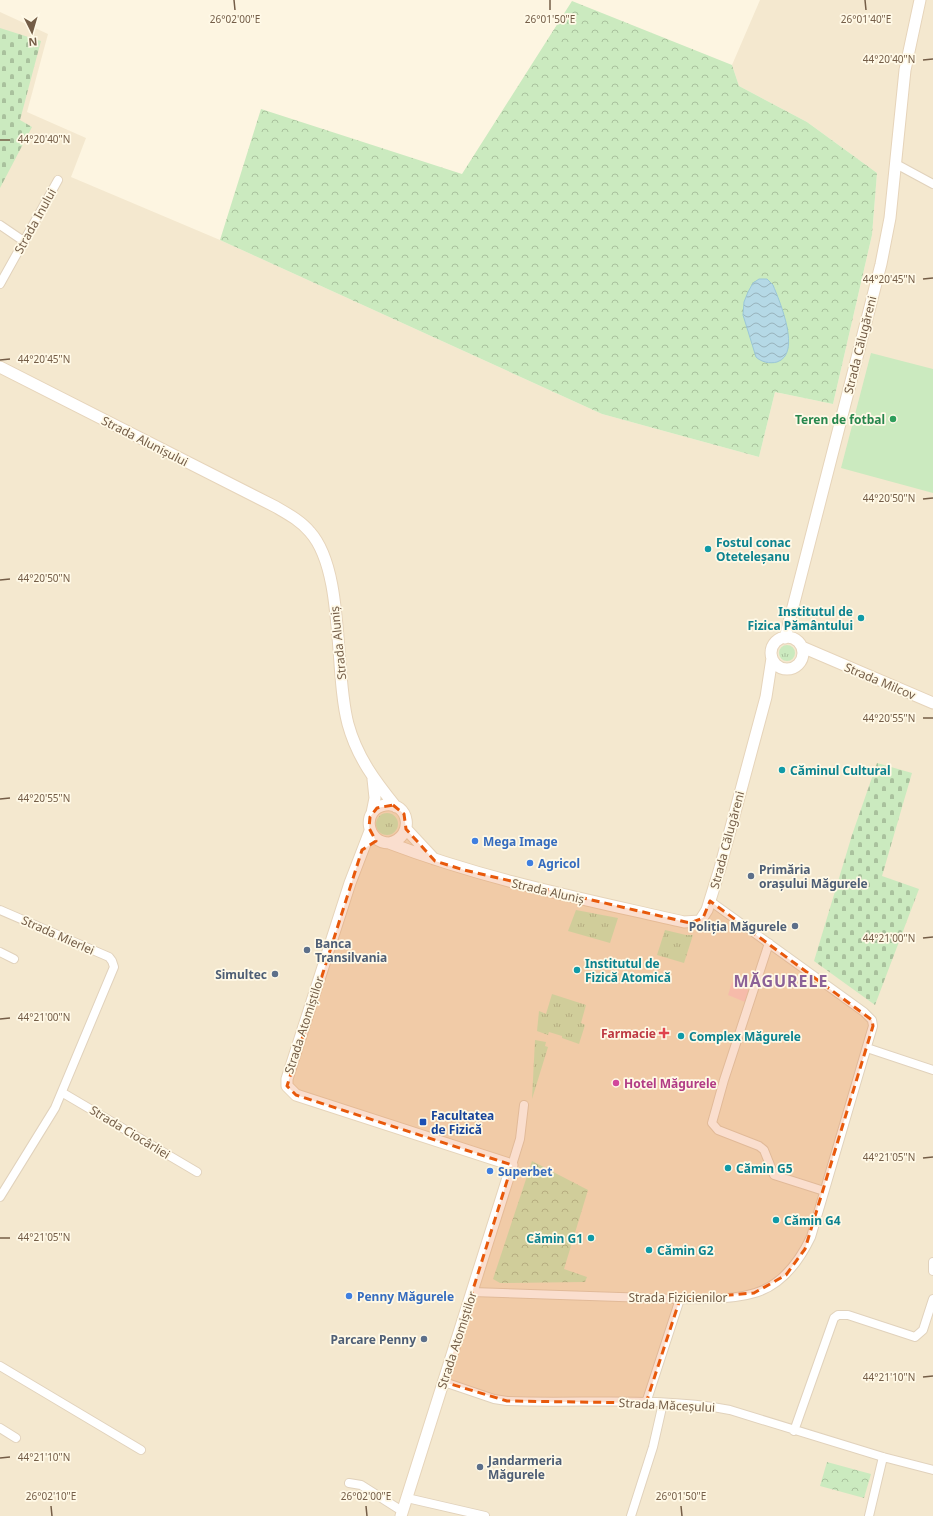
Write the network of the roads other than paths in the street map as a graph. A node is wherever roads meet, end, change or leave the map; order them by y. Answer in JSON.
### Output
{"nodes":[{"id":1,"x":920,"y":0,"type":"edge"},
{"id":2,"x":896,"y":164,"type":"junction"},
{"id":3,"x":58,"y":180,"type":"dead end"},
{"id":4,"x":933,"y":184,"type":"edge"},
{"id":5,"x":0,"y":225,"type":"edge"},
{"id":6,"x":25,"y":242,"type":"junction"},
{"id":7,"x":0,"y":284,"type":"edge"},
{"id":8,"x":0,"y":367,"type":"edge"},
{"id":9,"x":290,"y":515,"type":"joint"},
{"id":10,"x":785,"y":638,"type":"junction"},
{"id":11,"x":802,"y":647,"type":"junction"},
{"id":12,"x":772,"y":658,"type":"junction"},
{"id":13,"x":827,"y":659,"type":"junction"},
{"id":14,"x":801,"y":661,"type":"junction"},
{"id":15,"x":788,"y":669,"type":"junction"},
{"id":16,"x":766,"y":697,"type":"junction"},
{"id":17,"x":933,"y":703,"type":"edge"},
{"id":18,"x":373,"y":778,"type":"junction"},
{"id":19,"x":396,"y":807,"type":"junction"},
{"id":20,"x":372,"y":813,"type":"junction"},
{"id":21,"x":406,"y":829,"type":"junction"},
{"id":22,"x":374,"y":836,"type":"junction"},
{"id":23,"x":390,"y":843,"type":"junction"},
{"id":24,"x":435,"y":861,"type":"junction"},
{"id":25,"x":710,"y":900,"type":"junction"},
{"id":26,"x":0,"y":910,"type":"edge"},
{"id":27,"x":639,"y":911,"type":"joint"},
{"id":28,"x":769,"y":943,"type":"junction"},
{"id":29,"x":0,"y":952,"type":"edge"},
{"id":30,"x":14,"y":959,"type":"dead end"},
{"id":31,"x":867,"y":1048,"type":"junction"},
{"id":32,"x":933,"y":1070,"type":"edge"},
{"id":33,"x":63,"y":1093,"type":"junction"},
{"id":34,"x":524,"y":1105,"type":"dead end"},
{"id":35,"x":512,"y":1164,"type":"junction"},
{"id":36,"x":197,"y":1172,"type":"dead end"},
{"id":37,"x":824,"y":1191,"type":"junction"},
{"id":38,"x":0,"y":1197,"type":"edge"},
{"id":39,"x":933,"y":1262,"type":"edge"},
{"id":40,"x":933,"y":1271,"type":"edge"},
{"id":41,"x":472,"y":1292,"type":"junction"},
{"id":42,"x":680,"y":1299,"type":"junction"},
{"id":43,"x":933,"y":1299,"type":"edge"},
{"id":44,"x":0,"y":1366,"type":"edge"},
{"id":45,"x":444,"y":1382,"type":"junction"},
{"id":46,"x":646,"y":1402,"type":"junction"},
{"id":47,"x":664,"y":1403,"type":"junction"},
{"id":48,"x":0,"y":1428,"type":"edge"},
{"id":49,"x":794,"y":1431,"type":"junction"},
{"id":50,"x":16,"y":1438,"type":"dead end"},
{"id":51,"x":141,"y":1450,"type":"dead end"},
{"id":52,"x":883,"y":1457,"type":"junction"},
{"id":53,"x":933,"y":1470,"type":"edge"},
{"id":54,"x":349,"y":1483,"type":"dead end"},
{"id":55,"x":407,"y":1498,"type":"junction"},
{"id":56,"x":401,"y":1514,"type":"edge"},
{"id":57,"x":485,"y":1516,"type":"edge"},
{"id":58,"x":631,"y":1516,"type":"edge"},
{"id":59,"x":869,"y":1516,"type":"edge"}],
"edges":[{"from":1,"to":2,"type":"main road","name":"Strada Călugăreni"},
{"from":2,"to":4,"type":"street"},
{"from":2,"to":10,"type":"main road","name":"Strada Călugăreni"},
{"from":3,"to":6,"type":"street","name":"Strada Inului"},
{"from":5,"to":6,"type":"street"},
{"from":6,"to":7,"type":"street","name":"Strada Inului"},
{"from":8,"to":9,"type":"main road","name":"Strada Alunișului"},
{"from":9,"to":18,"type":"main road","name":"Strada Aluniș"},
{"from":10,"to":11,"type":"main road"},
{"from":10,"to":12,"type":"main road"},
{"from":11,"to":13,"type":"main road","name":"Strada Milcov"},
{"from":11,"to":14,"type":"main road"},
{"from":12,"to":15,"type":"main road"},
{"from":12,"to":16,"type":"main road","name":"Strada Călugăreni"},
{"from":13,"to":14,"type":"main road","name":"Strada Milcov"},
{"from":13,"to":17,"type":"main road","name":"Strada Milcov"},
{"from":14,"to":15,"type":"main road"},
{"from":15,"to":16,"type":"main road","name":"Strada Călugăreni"},
{"from":16,"to":25,"type":"main road","name":"Strada Călugăreni"},
{"from":18,"to":19,"type":"main road","name":"Strada Aluniș"},
{"from":18,"to":20,"type":"main road","name":"Strada Aluniș"},
{"from":19,"to":20,"type":"main road"},
{"from":19,"to":21,"type":"main road"},
{"from":20,"to":22,"type":"main road"},
{"from":21,"to":23,"type":"main road"},
{"from":21,"to":24,"type":"main road"},
{"from":22,"to":23,"type":"main road"},
{"from":22,"to":35,"type":"main road","name":"Strada Atomiștilor"},
{"from":23,"to":24,"type":"main road","name":"Strada Aluniș"},
{"from":24,"to":27,"type":"main road","name":"Strada Aluniș"},
{"from":25,"to":27,"type":"main road","name":"Strada Călugăreni"},
{"from":25,"to":28,"type":"street","name":"Strada Fizicienilor"},
{"from":26,"to":33,"type":"street","name":"Strada Mierlei"},
{"from":28,"to":31,"type":"street","name":"Strada Fizicienilor"},
{"from":28,"to":37,"type":"street"},
{"from":29,"to":30,"type":"street"},
{"from":31,"to":32,"type":"street"},
{"from":31,"to":37,"type":"street","name":"Strada Fizicienilor"},
{"from":33,"to":36,"type":"street","name":"Strada Ciocârliei"},
{"from":33,"to":38,"type":"street"},
{"from":34,"to":35,"type":"street","name":"Strada Atomiștilor"},
{"from":35,"to":41,"type":"main road","name":"Strada Atomiștilor"},
{"from":37,"to":42,"type":"street","name":"Strada Fizicienilor"},
{"from":39,"to":40,"type":"street"},
{"from":41,"to":42,"type":"street","name":"Strada Fizicienilor"},
{"from":41,"to":45,"type":"main road","name":"Strada Atomiștilor"},
{"from":42,"to":46,"type":"street"},
{"from":43,"to":49,"type":"street"},
{"from":44,"to":51,"type":"street"},
{"from":45,"to":46,"type":"street","name":"Strada Măceșului"},
{"from":45,"to":55,"type":"main road","name":"Strada Atomiștilor"},
{"from":46,"to":47,"type":"street","name":"Strada Măceșului"},
{"from":47,"to":49,"type":"street","name":"Strada Măceșului"},
{"from":47,"to":58,"type":"street"},
{"from":48,"to":50,"type":"street"},
{"from":49,"to":52,"type":"street","name":"Strada Măceșului"},
{"from":52,"to":53,"type":"street","name":"Strada Măceșului"},
{"from":52,"to":59,"type":"street"},
{"from":54,"to":56,"type":"street"},
{"from":55,"to":56,"type":"main road","name":"Strada Atomiștilor"},
{"from":55,"to":57,"type":"street"}]}
